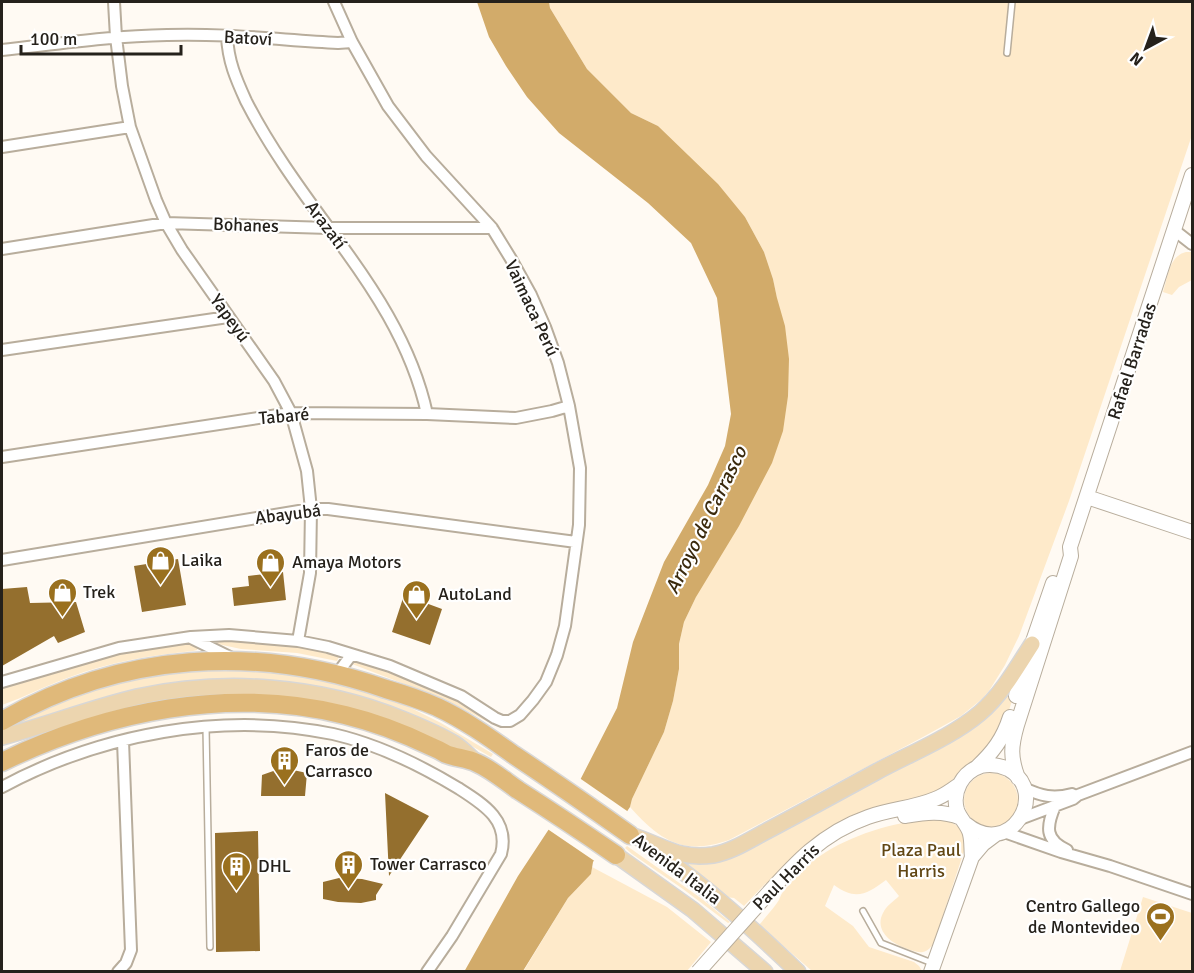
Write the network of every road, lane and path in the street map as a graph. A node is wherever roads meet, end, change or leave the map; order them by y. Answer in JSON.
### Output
{"nodes":[{"id":1,"x":114,"y":2,"type":"edge"},
{"id":2,"x":334,"y":2,"type":"edge"},
{"id":3,"x":1012,"y":2,"type":"edge"},
{"id":4,"x":226,"y":36,"type":"junction"},
{"id":5,"x":116,"y":37,"type":"junction"},
{"id":6,"x":352,"y":42,"type":"junction"},
{"id":7,"x":2,"y":50,"type":"edge"},
{"id":8,"x":1006,"y":53,"type":"dead end"},
{"id":9,"x":130,"y":127,"type":"junction"},
{"id":10,"x":2,"y":147,"type":"edge"},
{"id":11,"x":1192,"y":175,"type":"edge"},
{"id":12,"x":1188,"y":201,"type":"edge"},
{"id":13,"x":166,"y":223,"type":"junction"},
{"id":14,"x":329,"y":228,"type":"junction"},
{"id":15,"x":492,"y":228,"type":"junction"},
{"id":16,"x":1174,"y":230,"type":"junction"},
{"id":17,"x":1192,"y":244,"type":"edge"},
{"id":18,"x":2,"y":249,"type":"edge"},
{"id":19,"x":228,"y":317,"type":"junction"},
{"id":20,"x":2,"y":350,"type":"edge"},
{"id":21,"x":568,"y":406,"type":"junction"},
{"id":22,"x":291,"y":413,"type":"junction"},
{"id":23,"x":427,"y":414,"type":"junction"},
{"id":24,"x":2,"y":457,"type":"edge"},
{"id":25,"x":1088,"y":497,"type":"junction"},
{"id":26,"x":311,"y":509,"type":"junction"},
{"id":27,"x":1192,"y":532,"type":"edge"},
{"id":28,"x":576,"y":542,"type":"junction"},
{"id":29,"x":1070,"y":547,"type":"junction"},
{"id":30,"x":2,"y":560,"type":"edge"},
{"id":31,"x":191,"y":637,"type":"junction"},
{"id":32,"x":298,"y":641,"type":"junction"},
{"id":33,"x":1032,"y":644,"type":"junction"},
{"id":34,"x":353,"y":655,"type":"junction"},
{"id":35,"x":237,"y":660,"type":"junction"},
{"id":36,"x":337,"y":674,"type":"junction"},
{"id":37,"x":2,"y":682,"type":"edge"},
{"id":38,"x":22,"y":709,"type":"junction"},
{"id":39,"x":2,"y":712,"type":"edge"},
{"id":40,"x":2,"y":721,"type":"edge"},
{"id":41,"x":206,"y":727,"type":"junction"},
{"id":42,"x":2,"y":737,"type":"edge"},
{"id":43,"x":123,"y":741,"type":"junction"},
{"id":44,"x":1192,"y":752,"type":"edge"},
{"id":45,"x":9,"y":758,"type":"edge"},
{"id":46,"x":476,"y":762,"type":"junction"},
{"id":47,"x":976,"y":768,"type":"junction"},
{"id":48,"x":27,"y":773,"type":"junction"},
{"id":49,"x":1021,"y":783,"type":"junction"},
{"id":50,"x":959,"y":785,"type":"junction"},
{"id":51,"x":2,"y":787,"type":"edge"},
{"id":52,"x":1078,"y":795,"type":"junction"},
{"id":53,"x":1054,"y":806,"type":"junction"},
{"id":54,"x":1020,"y":819,"type":"junction"},
{"id":55,"x":963,"y":821,"type":"junction"},
{"id":56,"x":999,"y":834,"type":"junction"},
{"id":57,"x":630,"y":835,"type":"junction"},
{"id":58,"x":616,"y":855,"type":"joint"},
{"id":59,"x":1078,"y":856,"type":"junction"},
{"id":60,"x":972,"y":857,"type":"junction"},
{"id":61,"x":1192,"y":894,"type":"edge"},
{"id":62,"x":765,"y":901,"type":"junction"},
{"id":63,"x":862,"y":911,"type":"dead end"},
{"id":64,"x":210,"y":947,"type":"dead end"},
{"id":65,"x":933,"y":968,"type":"edge"},
{"id":66,"x":118,"y":972,"type":"edge"},
{"id":67,"x":428,"y":972,"type":"edge"},
{"id":68,"x":698,"y":972,"type":"edge"},
{"id":69,"x":706,"y":972,"type":"edge"},
{"id":70,"x":765,"y":972,"type":"edge"},
{"id":71,"x":798,"y":972,"type":"edge"}],
"edges":[{"from":1,"to":5,"type":"street","name":"Yapeyú"},
{"from":2,"to":6,"type":"street","name":"Vaimaca Perú"},
{"from":3,"to":8,"type":"lane"},
{"from":4,"to":5,"type":"street","name":"Batoví"},
{"from":4,"to":6,"type":"street","name":"Batoví"},
{"from":4,"to":14,"type":"street","name":"Arazatí"},
{"from":5,"to":7,"type":"street","name":"Batoví"},
{"from":5,"to":9,"type":"street","name":"Yapeyú"},
{"from":6,"to":15,"type":"street","name":"Vaimaca Perú"},
{"from":9,"to":10,"type":"street"},
{"from":9,"to":13,"type":"street","name":"Yapeyú"},
{"from":11,"to":12,"type":"main road","name":"Rafael Barradas"},
{"from":12,"to":16,"type":"main road","name":"Rafael Barradas"},
{"from":13,"to":14,"type":"street","name":"Bohanes"},
{"from":13,"to":18,"type":"street","name":"Bohanes"},
{"from":13,"to":19,"type":"street","name":"Yapeyú"},
{"from":14,"to":15,"type":"street","name":"Bohanes"},
{"from":14,"to":23,"type":"street","name":"Arazatí"},
{"from":15,"to":21,"type":"street","name":"Vaimaca Perú"},
{"from":16,"to":17,"type":"street"},
{"from":16,"to":25,"type":"main road","name":"Rafael Barradas"},
{"from":19,"to":20,"type":"street"},
{"from":19,"to":22,"type":"street","name":"Yapeyú"},
{"from":21,"to":23,"type":"street","name":"Tabaré"},
{"from":21,"to":28,"type":"street","name":"Vaimaca Perú"},
{"from":22,"to":23,"type":"street","name":"Tabaré"},
{"from":22,"to":24,"type":"street","name":"Tabaré"},
{"from":22,"to":26,"type":"street","name":"Yapeyú"},
{"from":25,"to":27,"type":"main road"},
{"from":25,"to":29,"type":"main road","name":"Rafael Barradas"},
{"from":26,"to":28,"type":"street","name":"Abayubá"},
{"from":26,"to":30,"type":"street","name":"Abayubá"},
{"from":26,"to":32,"type":"street","name":"Yapeyú"},
{"from":28,"to":34,"type":"street","name":"Vaimaca Perú"},
{"from":29,"to":33,"type":"main road","name":"Rafael Barradas"},
{"from":29,"to":49,"type":"main road","name":"Rafael Barradas"},
{"from":31,"to":32,"type":"street"},
{"from":31,"to":35,"type":"street"},
{"from":31,"to":37,"type":"street"},
{"from":32,"to":34,"type":"street"},
{"from":33,"to":47,"type":"main road","name":"Rafael Barradas"},
{"from":33,"to":57,"type":"main road"},
{"from":34,"to":36,"type":"street"},
{"from":35,"to":36,"type":"highway","name":"Avenida Italia"},
{"from":35,"to":38,"type":"highway","name":"Avenida Italia"},
{"from":36,"to":57,"type":"highway","name":"Avenida Italia"},
{"from":38,"to":39,"type":"main road"},
{"from":38,"to":40,"type":"highway","name":"Avenida Italia"},
{"from":41,"to":43,"type":"street"},
{"from":41,"to":64,"type":"lane"},
{"from":41,"to":67,"type":"street"},
{"from":42,"to":46,"type":"main road"},
{"from":43,"to":48,"type":"street"},
{"from":43,"to":66,"type":"street"},
{"from":44,"to":52,"type":"street"},
{"from":45,"to":46,"type":"highway","name":"Avenida Italia"},
{"from":45,"to":48,"type":"street"},
{"from":46,"to":58,"type":"highway","name":"Avenida Italia"},
{"from":47,"to":49,"type":"main road"},
{"from":47,"to":50,"type":"main road","name":"Rafael Barradas"},
{"from":48,"to":51,"type":"street"},
{"from":49,"to":52,"type":"street"},
{"from":49,"to":54,"type":"main road","name":"Rafael Barradas"},
{"from":50,"to":55,"type":"main road"},
{"from":50,"to":62,"type":"main road","name":"Paul Harris"},
{"from":52,"to":53,"type":"street"},
{"from":53,"to":54,"type":"street"},
{"from":53,"to":59,"type":"street"},
{"from":54,"to":56,"type":"main road"},
{"from":55,"to":56,"type":"main road"},
{"from":55,"to":60,"type":"main road"},
{"from":55,"to":62,"type":"main road","name":"Paul Harris"},
{"from":56,"to":59,"type":"street"},
{"from":56,"to":60,"type":"main road"},
{"from":57,"to":71,"type":"main road","name":"Avenida Italia"},
{"from":58,"to":70,"type":"main road","name":"Avenida Italia"},
{"from":59,"to":61,"type":"street"},
{"from":60,"to":65,"type":"main road"},
{"from":62,"to":68,"type":"main road","name":"Paul Harris","bridge":true},
{"from":62,"to":69,"type":"main road","name":"Paul Harris"},
{"from":63,"to":65,"type":"lane"}]}
